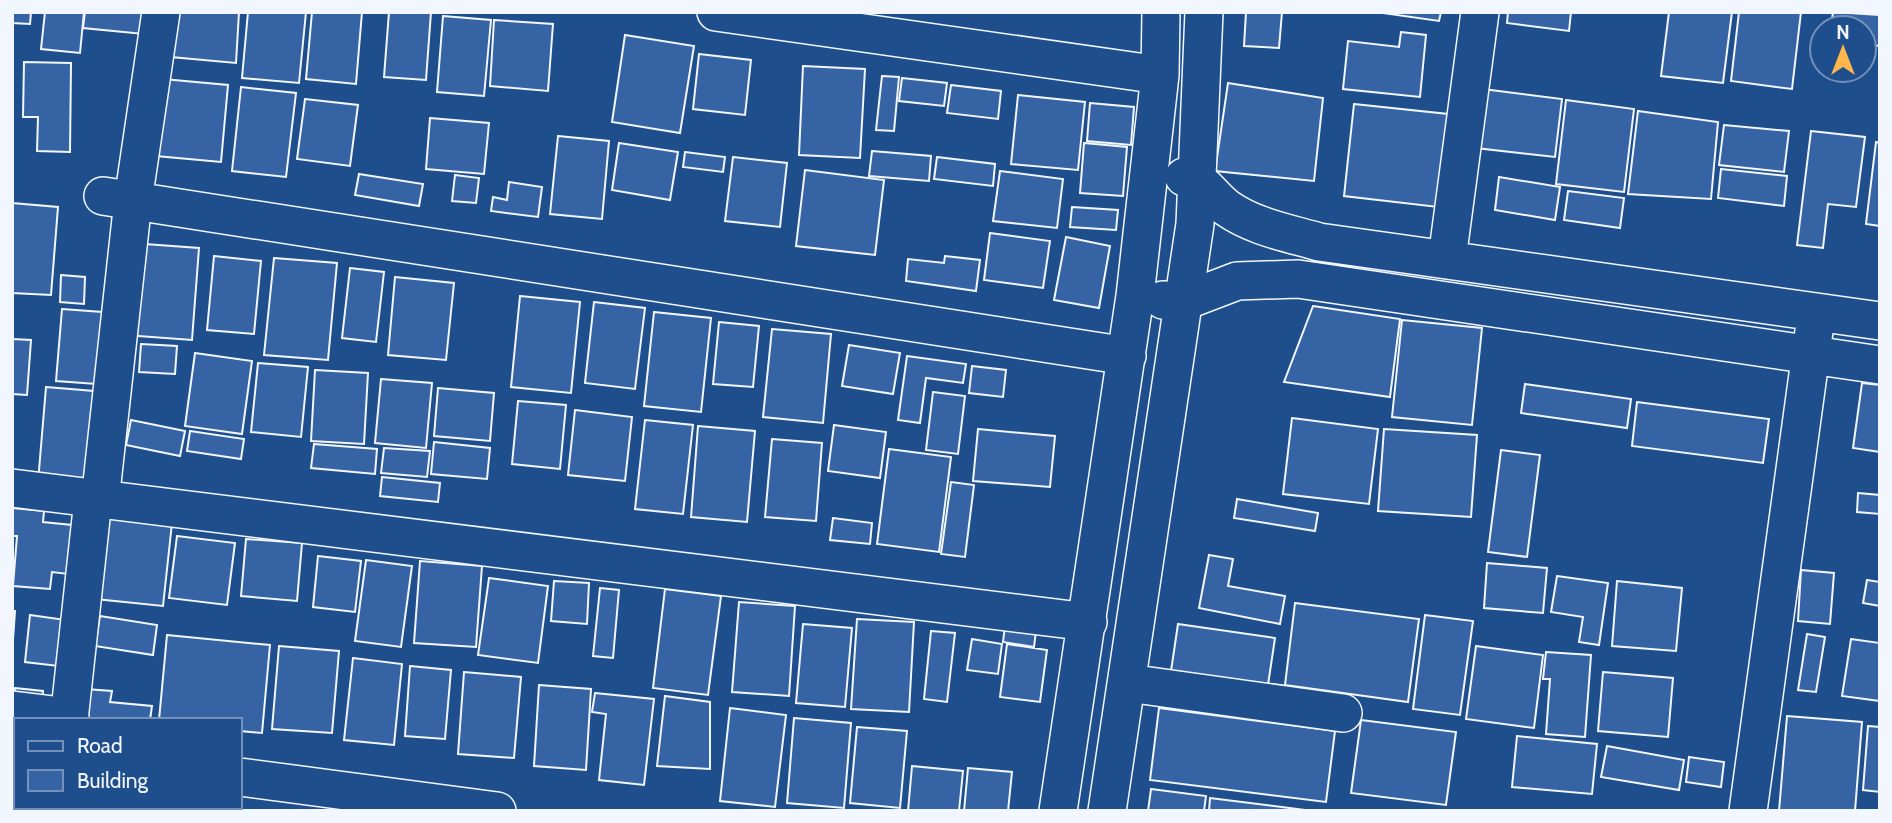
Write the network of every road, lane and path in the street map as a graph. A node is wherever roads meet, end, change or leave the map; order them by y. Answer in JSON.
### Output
{"nodes":[{"id":1,"x":161,"y":12,"type":"edge"},
{"id":2,"x":716,"y":12,"type":"edge"},
{"id":3,"x":1161,"y":12,"type":"edge"},
{"id":4,"x":1205,"y":12,"type":"edge"},
{"id":5,"x":1480,"y":12,"type":"edge"},
{"id":6,"x":1160,"y":75,"type":"junction"},
{"id":7,"x":1150,"y":173,"type":"junction"},
{"id":8,"x":1199,"y":179,"type":"junction"},
{"id":9,"x":118,"y":199,"type":"junction"},
{"id":10,"x":1447,"y":259,"type":"junction"},
{"id":11,"x":1135,"y":296,"type":"junction"},
{"id":12,"x":1182,"y":302,"type":"junction"},
{"id":13,"x":1816,"y":313,"type":"junction"},
{"id":14,"x":1880,"y":321,"type":"edge"},
{"id":15,"x":1810,"y":355,"type":"junction"},
{"id":16,"x":1127,"y":356,"type":"junction"},
{"id":17,"x":1880,"y":365,"type":"edge"},
{"id":18,"x":12,"y":488,"type":"edge"},
{"id":19,"x":93,"y":500,"type":"junction"},
{"id":20,"x":1088,"y":622,"type":"junction"},
{"id":21,"x":1128,"y":683,"type":"junction"},
{"id":22,"x":12,"y":710,"type":"edge"},
{"id":23,"x":1343,"y":713,"type":"dead end"},
{"id":24,"x":70,"y":718,"type":"edge"},
{"id":25,"x":242,"y":777,"type":"edge"},
{"id":26,"x":391,"y":804,"type":"edge"},
{"id":27,"x":497,"y":811,"type":"edge"},
{"id":28,"x":1058,"y":811,"type":"edge"},
{"id":29,"x":1107,"y":811,"type":"edge"},
{"id":30,"x":1748,"y":811,"type":"edge"}],
"edges":[{"from":1,"to":9,"type":"street"},
{"from":2,"to":6,"type":"street"},
{"from":3,"to":6,"type":"street"},
{"from":4,"to":8,"type":"street"},
{"from":5,"to":10,"type":"street"},
{"from":6,"to":7,"type":"street"},
{"from":7,"to":8,"type":"street"},
{"from":7,"to":11,"type":"street"},
{"from":8,"to":10,"type":"street"},
{"from":8,"to":12,"type":"street"},
{"from":9,"to":16,"type":"street"},
{"from":9,"to":19,"type":"street"},
{"from":10,"to":13,"type":"street"},
{"from":11,"to":12,"type":"street"},
{"from":11,"to":16,"type":"street"},
{"from":12,"to":15,"type":"street"},
{"from":12,"to":21,"type":"street"},
{"from":13,"to":14,"type":"street"},
{"from":13,"to":15,"type":"street"},
{"from":15,"to":17,"type":"street"},
{"from":15,"to":30,"type":"street"},
{"from":16,"to":20,"type":"street"},
{"from":18,"to":19,"type":"street"},
{"from":19,"to":20,"type":"street"},
{"from":19,"to":24,"type":"street"},
{"from":20,"to":28,"type":"street"},
{"from":21,"to":23,"type":"street"},
{"from":21,"to":29,"type":"street"},
{"from":22,"to":24,"type":"street"},
{"from":25,"to":26,"type":"street"},
{"from":26,"to":27,"type":"street"}]}
